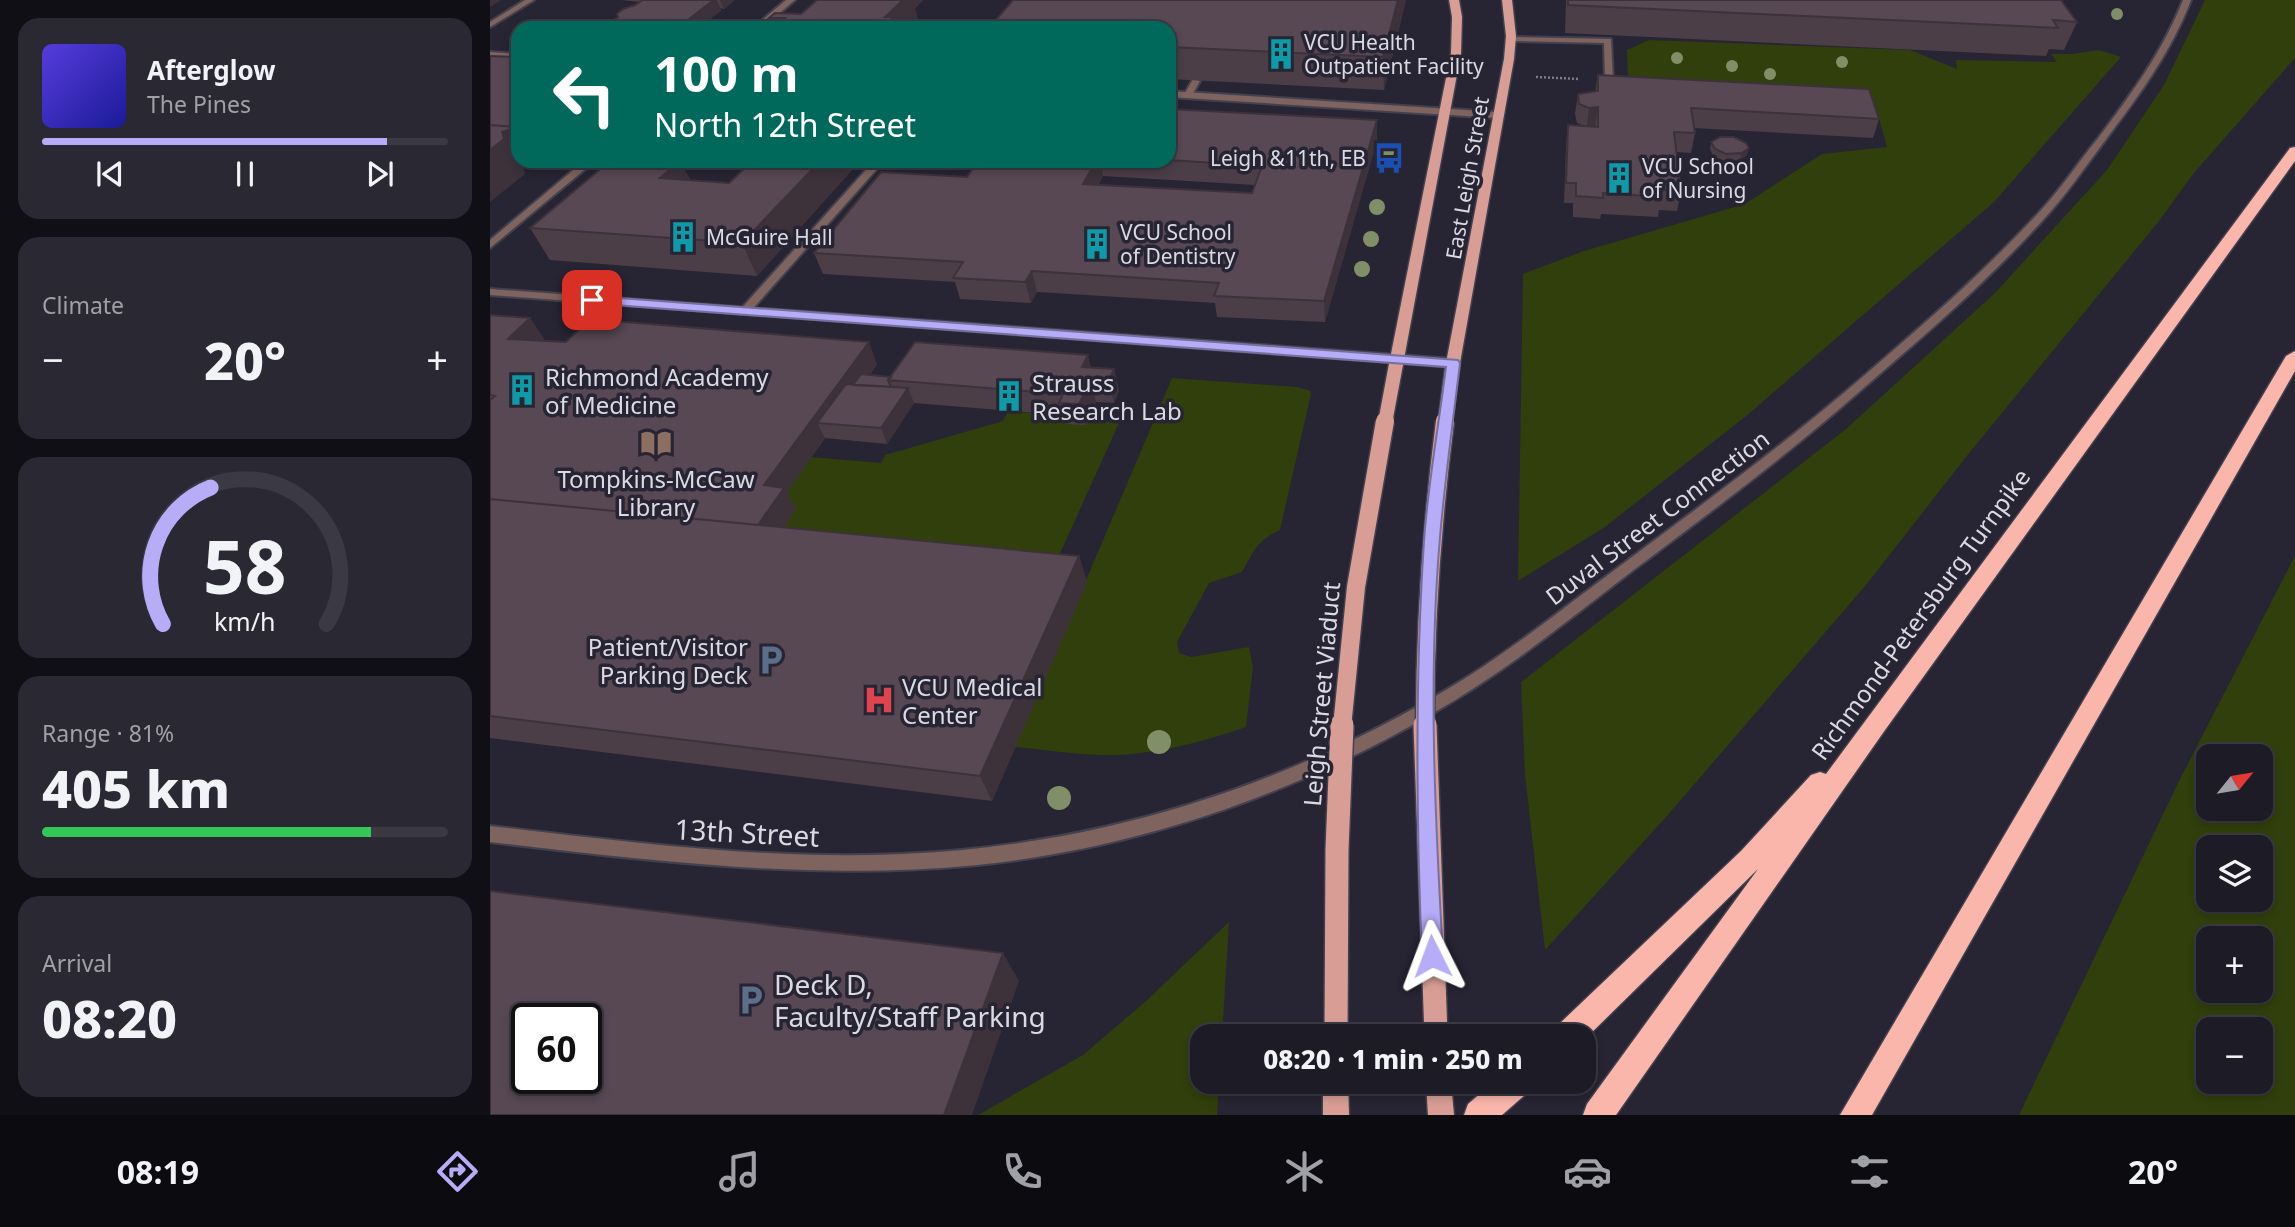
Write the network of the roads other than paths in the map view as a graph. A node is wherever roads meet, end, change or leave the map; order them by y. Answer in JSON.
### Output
{"nodes":[{"id":1,"x":530,"y":0,"type":"edge"},
{"id":2,"x":791,"y":0,"type":"edge"},
{"id":3,"x":1454,"y":0,"type":"edge"},
{"id":4,"x":1507,"y":0,"type":"edge"},
{"id":5,"x":2187,"y":0,"type":"edge"},
{"id":6,"x":766,"y":21,"type":"edge"},
{"id":7,"x":490,"y":25,"type":"edge"},
{"id":8,"x":1511,"y":39,"type":"junction"},
{"id":9,"x":490,"y":54,"type":"edge"},
{"id":10,"x":511,"y":56,"type":"edge"},
{"id":11,"x":1609,"y":80,"type":"edge"},
{"id":12,"x":1196,"y":81,"type":"edge"},
{"id":13,"x":1176,"y":94,"type":"edge"},
{"id":14,"x":1188,"y":95,"type":"junction"},
{"id":15,"x":1445,"y":111,"type":"junction"},
{"id":16,"x":1497,"y":115,"type":"junction"},
{"id":17,"x":2295,"y":151,"type":"edge"},
{"id":18,"x":582,"y":168,"type":"edge"},
{"id":19,"x":873,"y":168,"type":"edge"},
{"id":20,"x":490,"y":245,"type":"edge"},
{"id":21,"x":490,"y":292,"type":"edge"},
{"id":22,"x":744,"y":312,"type":"junction"},
{"id":23,"x":2295,"y":356,"type":"edge"},
{"id":24,"x":1397,"y":359,"type":"junction"},
{"id":25,"x":1454,"y":363,"type":"junction"},
{"id":26,"x":1877,"y":723,"type":"junction"},
{"id":27,"x":490,"y":834,"type":"edge"},
{"id":28,"x":1003,"y":854,"type":"joint"},
{"id":29,"x":1336,"y":1024,"type":"edge"},
{"id":30,"x":1435,"y":1024,"type":"edge"},
{"id":31,"x":1579,"y":1024,"type":"edge"},
{"id":32,"x":1336,"y":1094,"type":"edge"},
{"id":33,"x":1440,"y":1094,"type":"edge"},
{"id":34,"x":1503,"y":1094,"type":"edge"},
{"id":35,"x":1336,"y":1115,"type":"edge"},
{"id":36,"x":1441,"y":1115,"type":"edge"},
{"id":37,"x":1479,"y":1115,"type":"edge"},
{"id":38,"x":1598,"y":1115,"type":"edge"},
{"id":39,"x":1855,"y":1115,"type":"edge"}],
"edges":[{"from":1,"to":7,"type":"street"},
{"from":2,"to":6,"type":"street"},
{"from":3,"to":15,"type":"main road","name":"East Leigh Street"},
{"from":4,"to":8,"type":"main road","name":"East Leigh Street"},
{"from":5,"to":28,"type":"street","name":"Duval Street Connection"},
{"from":8,"to":11,"type":"street"},
{"from":8,"to":16,"type":"main road","name":"East Leigh Street"},
{"from":9,"to":10,"type":"street"},
{"from":12,"to":14,"type":"street"},
{"from":13,"to":14,"type":"street"},
{"from":14,"to":15,"type":"street"},
{"from":15,"to":16,"type":"street"},
{"from":15,"to":24,"type":"main road","name":"East Leigh Street"},
{"from":16,"to":25,"type":"main road","name":"East Leigh Street"},
{"from":17,"to":26,"type":"highway","name":"Richmond-Petersburg Turnpike"},
{"from":18,"to":20,"type":"street"},
{"from":19,"to":22,"type":"street"},
{"from":21,"to":22,"type":"street"},
{"from":22,"to":24,"type":"street"},
{"from":23,"to":39,"type":"highway"},
{"from":24,"to":25,"type":"street"},
{"from":24,"to":29,"type":"main road","name":"Leigh Street Viaduct","bridge":true},
{"from":25,"to":30,"type":"main road","bridge":true},
{"from":26,"to":31,"type":"highway"},
{"from":26,"to":38,"type":"highway","name":"Richmond-Petersburg Turnpike"},
{"from":27,"to":28,"type":"street","name":"13th Street"},
{"from":32,"to":35,"type":"main road"},
{"from":33,"to":36,"type":"main road"},
{"from":34,"to":37,"type":"highway"}]}
